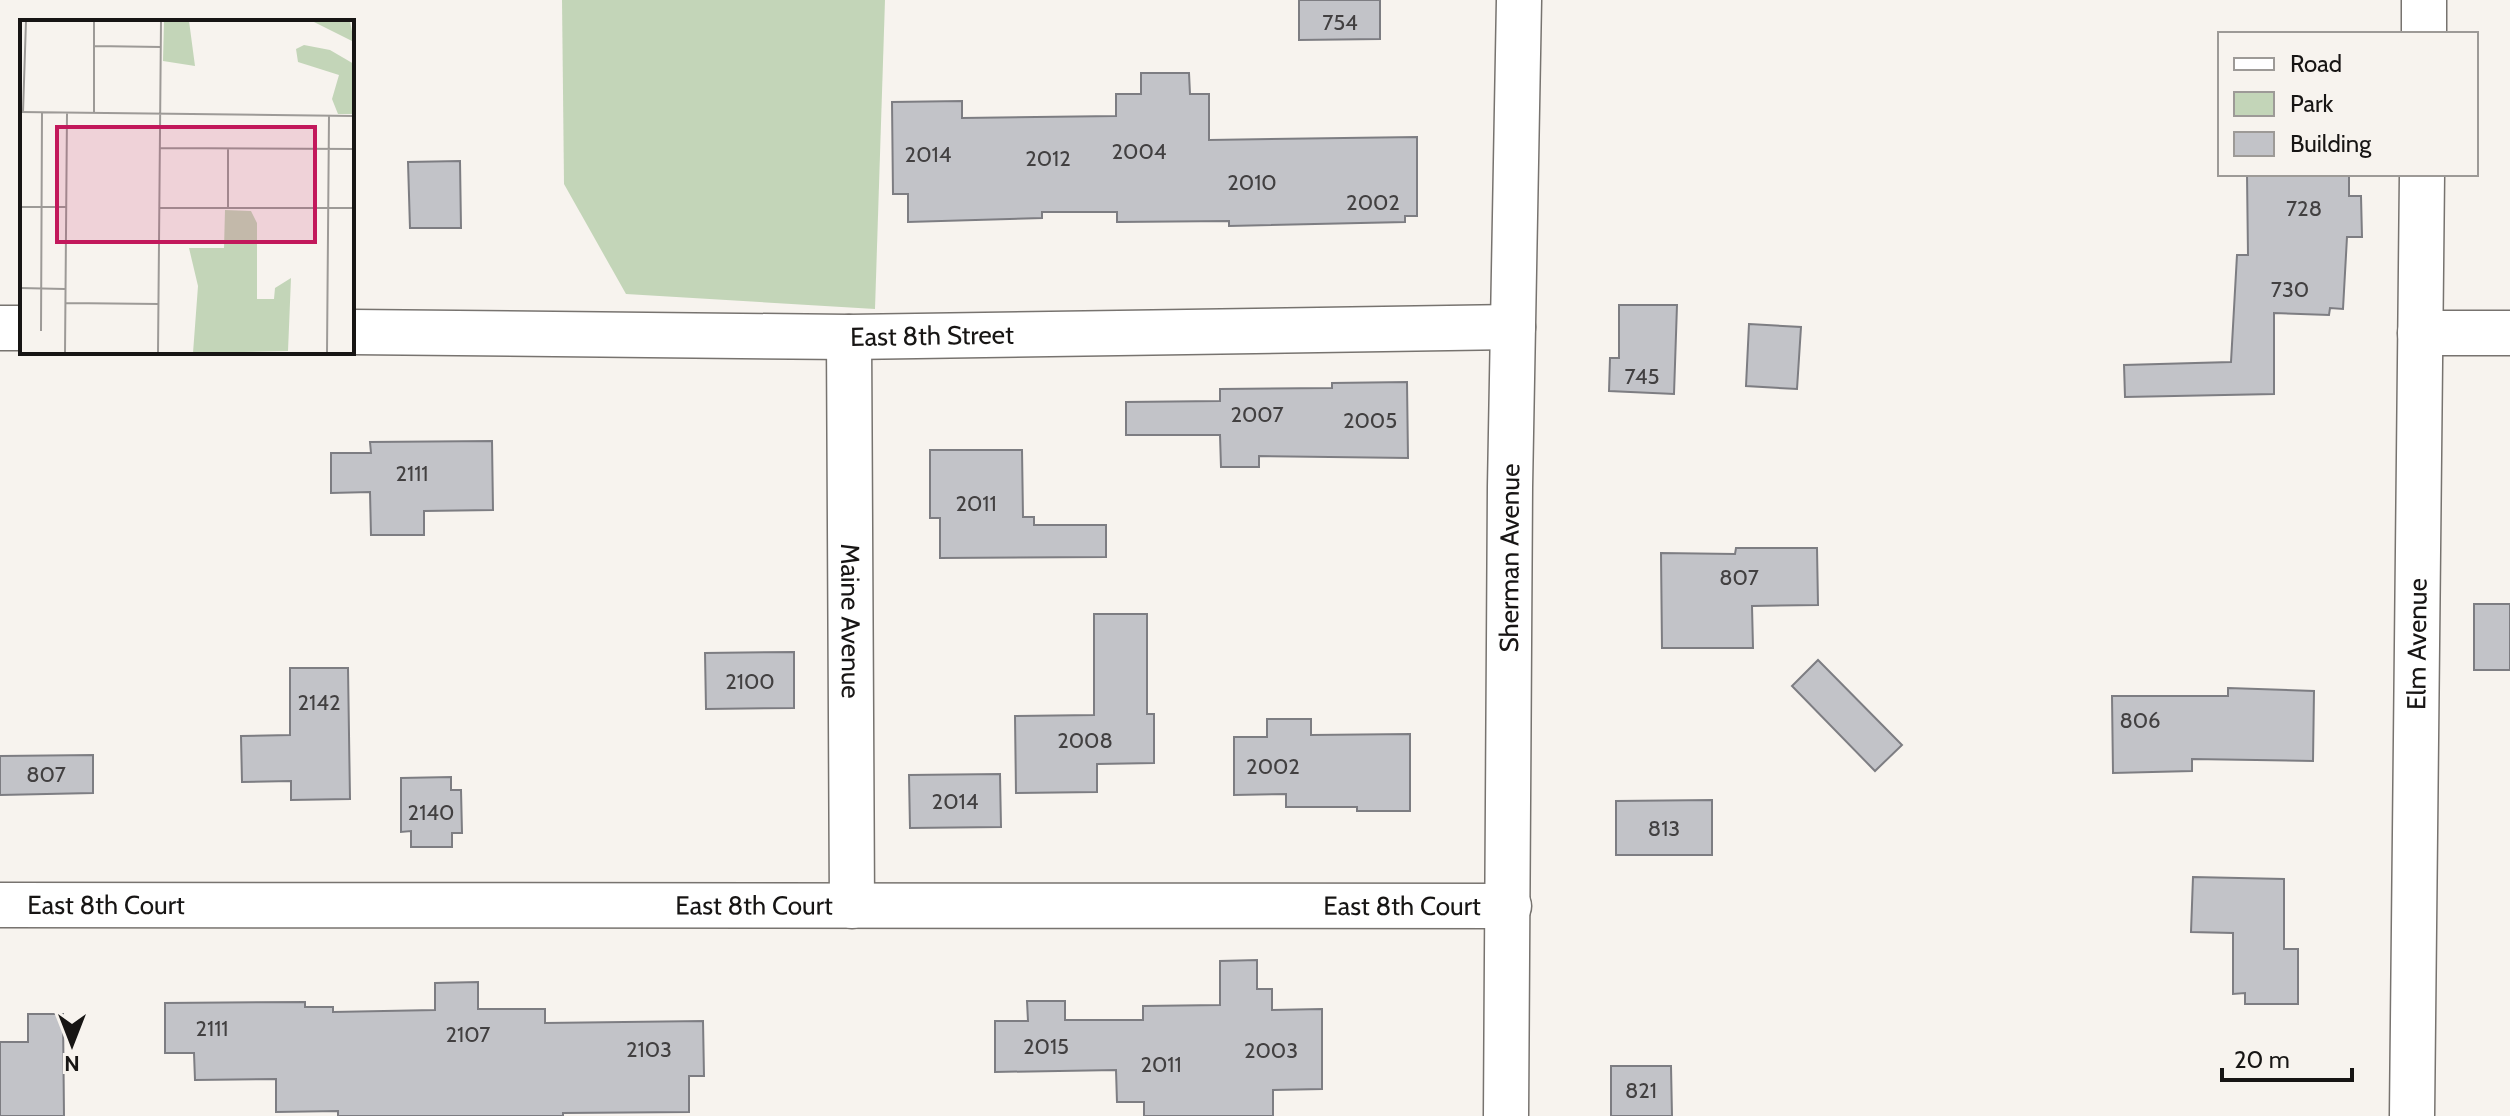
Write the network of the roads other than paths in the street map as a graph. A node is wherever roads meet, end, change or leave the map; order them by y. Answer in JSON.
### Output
{"nodes":[{"id":1,"x":1519,"y":0,"type":"edge"},
{"id":2,"x":2424,"y":0,"type":"edge"},
{"id":3,"x":2424,"y":32,"type":"edge"},
{"id":4,"x":2422,"y":176,"type":"edge"},
{"id":5,"x":1513,"y":327,"type":"junction"},
{"id":6,"x":354,"y":332,"type":"edge"},
{"id":7,"x":2420,"y":333,"type":"junction"},
{"id":8,"x":2510,"y":333,"type":"edge"},
{"id":9,"x":849,"y":337,"type":"junction"},
{"id":10,"x":0,"y":905,"type":"edge"},
{"id":11,"x":852,"y":906,"type":"junction"},
{"id":12,"x":1509,"y":906,"type":"junction"},
{"id":13,"x":1506,"y":1116,"type":"edge"},
{"id":14,"x":2412,"y":1116,"type":"edge"}],
"edges":[{"from":1,"to":5,"type":"street","name":"Sherman Avenue"},
{"from":2,"to":3,"type":"street"},
{"from":4,"to":7,"type":"street","name":"Elm Avenue"},
{"from":5,"to":9,"type":"street","name":"East 8th Street"},
{"from":5,"to":12,"type":"street","name":"Sherman Avenue"},
{"from":6,"to":9,"type":"street","name":"East 8th Street"},
{"from":7,"to":8,"type":"street"},
{"from":7,"to":14,"type":"street","name":"Elm Avenue"},
{"from":9,"to":11,"type":"street","name":"Maine Avenue"},
{"from":10,"to":11,"type":"street","name":"East 8th Court"},
{"from":11,"to":12,"type":"street","name":"East 8th Court"},
{"from":12,"to":13,"type":"street","name":"Sherman Avenue"}]}
